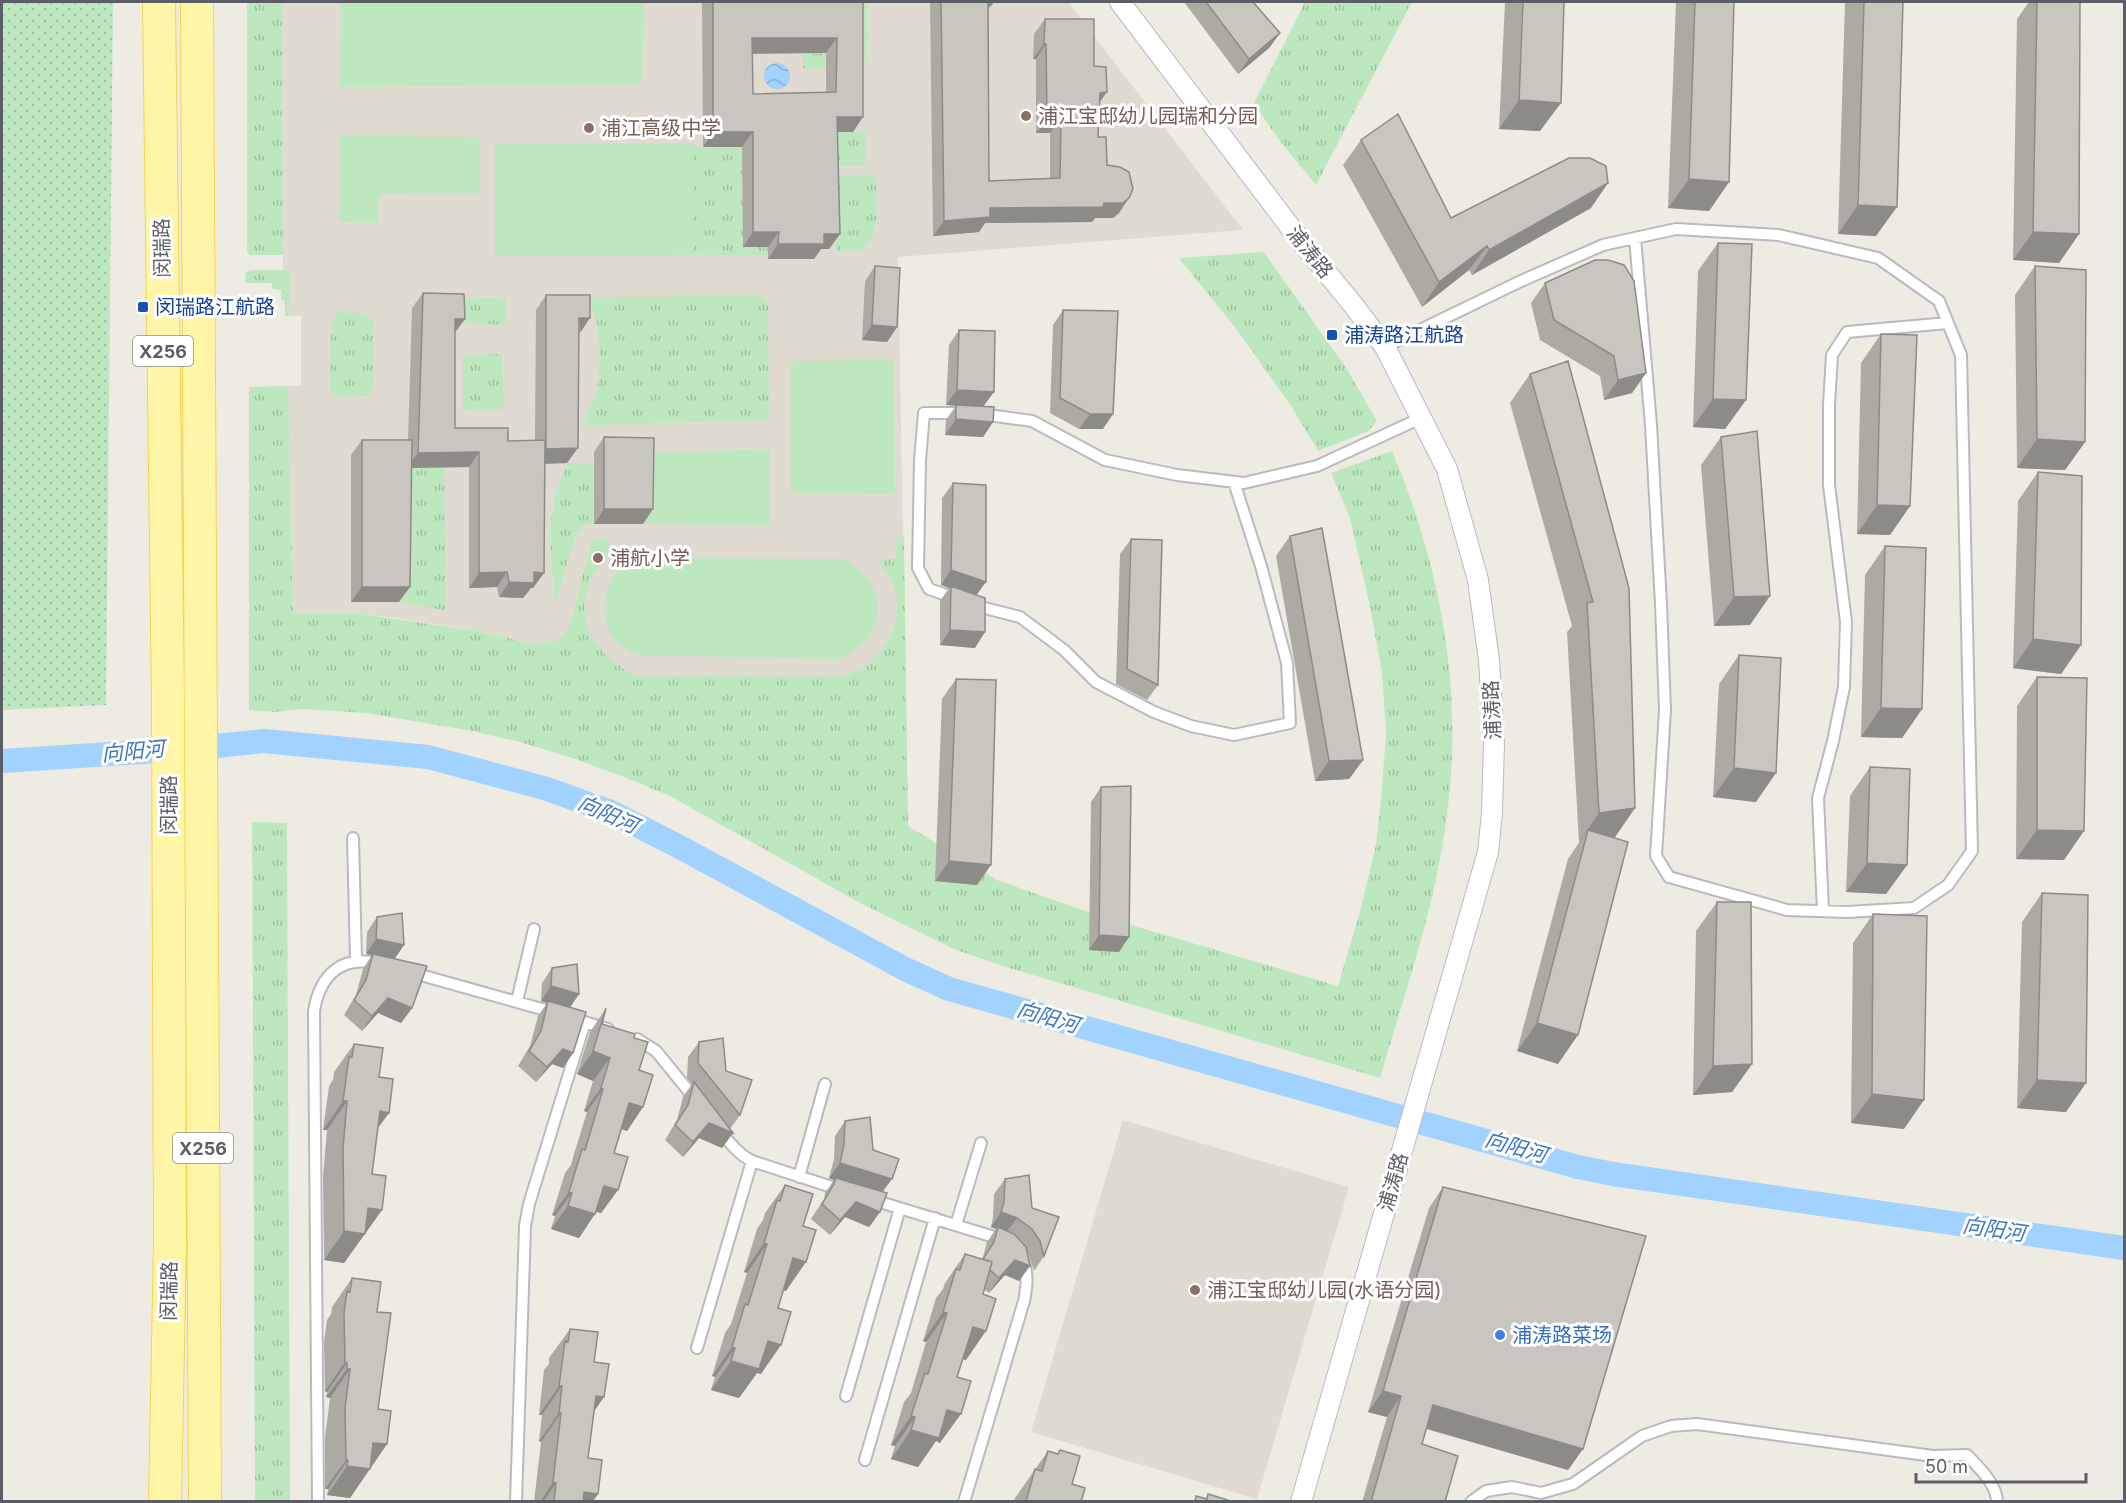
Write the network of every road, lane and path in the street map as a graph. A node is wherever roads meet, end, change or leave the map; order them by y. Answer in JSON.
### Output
{"nodes":[{"id":1,"x":159,"y":2,"type":"edge"},
{"id":2,"x":197,"y":2,"type":"edge"},
{"id":3,"x":1120,"y":2,"type":"edge"},
{"id":4,"x":1635,"y":238,"type":"junction"},
{"id":5,"x":1948,"y":323,"type":"junction"},
{"id":6,"x":1385,"y":347,"type":"junction"},
{"id":7,"x":1421,"y":418,"type":"junction"},
{"id":8,"x":1234,"y":482,"type":"junction"},
{"id":9,"x":353,"y":838,"type":"dead end"},
{"id":10,"x":1823,"y":911,"type":"junction"},
{"id":11,"x":534,"y":929,"type":"dead end"},
{"id":12,"x":356,"y":960,"type":"junction"},
{"id":13,"x":517,"y":1001,"type":"junction"},
{"id":14,"x":585,"y":1022,"type":"junction"},
{"id":15,"x":825,"y":1084,"type":"dead end"},
{"id":16,"x":981,"y":1143,"type":"dead end"},
{"id":17,"x":752,"y":1161,"type":"junction"},
{"id":18,"x":799,"y":1177,"type":"junction"},
{"id":19,"x":900,"y":1208,"type":"junction"},
{"id":20,"x":935,"y":1218,"type":"junction"},
{"id":21,"x":956,"y":1225,"type":"junction"},
{"id":22,"x":697,"y":1348,"type":"dead end"},
{"id":23,"x":846,"y":1396,"type":"dead end"},
{"id":24,"x":865,"y":1460,"type":"dead end"},
{"id":25,"x":1486,"y":1496,"type":"edge"},
{"id":26,"x":165,"y":1502,"type":"edge"},
{"id":27,"x":205,"y":1502,"type":"edge"},
{"id":28,"x":318,"y":1502,"type":"edge"},
{"id":29,"x":516,"y":1502,"type":"edge"},
{"id":30,"x":964,"y":1502,"type":"edge"},
{"id":31,"x":1301,"y":1502,"type":"edge"},
{"id":32,"x":1471,"y":1502,"type":"edge"},
{"id":33,"x":1997,"y":1502,"type":"edge"}],
"edges":[{"from":1,"to":26,"type":"main road","name":"闵瑞路","number":"X256"},
{"from":2,"to":27,"type":"main road","name":"闵瑞路","number":"X256"},
{"from":3,"to":6,"type":"street","name":"浦涛路"},
{"from":4,"to":5,"type":"lane"},
{"from":4,"to":6,"type":"lane"},
{"from":4,"to":10,"type":"lane"},
{"from":5,"to":10,"type":"lane"},
{"from":5,"to":10,"type":"lane"},
{"from":6,"to":7,"type":"street","name":"浦涛路"},
{"from":7,"to":8,"type":"lane"},
{"from":7,"to":31,"type":"street","name":"浦涛路"},
{"from":8,"to":8,"type":"lane"},
{"from":9,"to":12,"type":"lane"},
{"from":11,"to":13,"type":"lane"},
{"from":12,"to":13,"type":"lane"},
{"from":12,"to":28,"type":"lane"},
{"from":13,"to":14,"type":"lane"},
{"from":14,"to":17,"type":"lane"},
{"from":14,"to":29,"type":"lane"},
{"from":15,"to":18,"type":"lane"},
{"from":16,"to":21,"type":"lane"},
{"from":17,"to":18,"type":"lane"},
{"from":17,"to":22,"type":"lane"},
{"from":18,"to":19,"type":"lane"},
{"from":19,"to":20,"type":"lane"},
{"from":19,"to":23,"type":"lane"},
{"from":20,"to":21,"type":"lane"},
{"from":20,"to":24,"type":"lane"},
{"from":21,"to":30,"type":"lane"},
{"from":25,"to":32,"type":"lane"},
{"from":25,"to":33,"type":"lane"}]}
